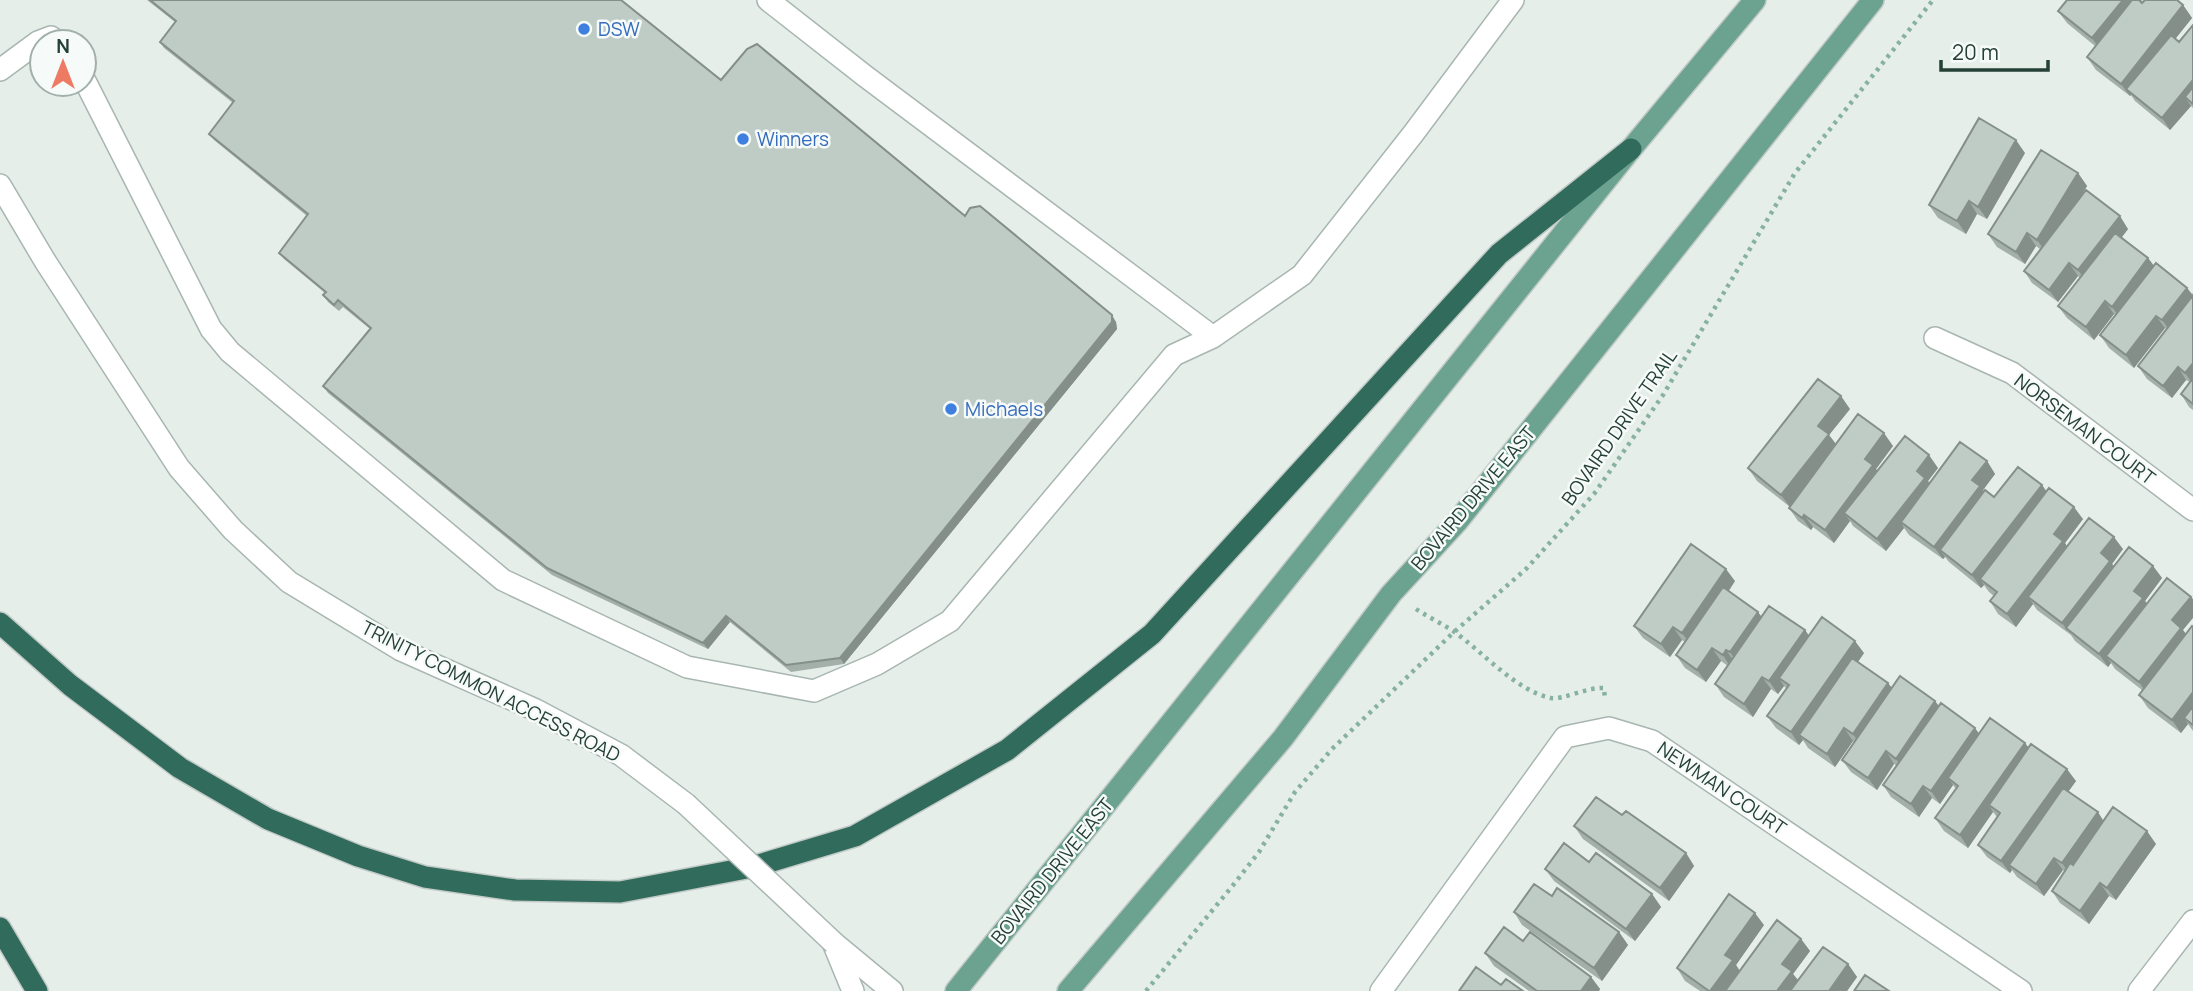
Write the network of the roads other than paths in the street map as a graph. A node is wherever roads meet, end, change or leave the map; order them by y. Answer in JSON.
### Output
{"nodes":[{"id":1,"x":768,"y":0,"type":"edge"},
{"id":2,"x":1513,"y":0,"type":"edge"},
{"id":3,"x":1755,"y":0,"type":"edge"},
{"id":4,"x":1873,"y":0,"type":"edge"},
{"id":5,"x":28,"y":49,"type":"edge"},
{"id":6,"x":0,"y":69,"type":"edge"},
{"id":7,"x":94,"y":98,"type":"edge"},
{"id":8,"x":1631,"y":149,"type":"junction"},
{"id":9,"x":0,"y":185,"type":"edge"},
{"id":10,"x":1213,"y":337,"type":"junction"},
{"id":11,"x":1935,"y":338,"type":"dead end"},
{"id":12,"x":2193,"y":510,"type":"edge"},
{"id":13,"x":0,"y":623,"type":"edge"},
{"id":14,"x":2193,"y":921,"type":"edge"},
{"id":15,"x":0,"y":928,"type":"edge"},
{"id":16,"x":834,"y":943,"type":"junction"},
{"id":17,"x":37,"y":991,"type":"edge"},
{"id":18,"x":853,"y":991,"type":"edge"},
{"id":19,"x":891,"y":991,"type":"edge"},
{"id":20,"x":956,"y":991,"type":"edge"},
{"id":21,"x":1068,"y":991,"type":"edge"},
{"id":22,"x":1381,"y":991,"type":"edge"},
{"id":23,"x":2021,"y":991,"type":"edge"},
{"id":24,"x":2139,"y":991,"type":"edge"}],
"edges":[{"from":1,"to":10,"type":"street"},
{"from":2,"to":10,"type":"street"},
{"from":3,"to":8,"type":"main road","name":"BOVAIRD DRIVE EAST"},
{"from":4,"to":21,"type":"main road","name":"BOVAIRD DRIVE EAST"},
{"from":5,"to":6,"type":"street"},
{"from":7,"to":10,"type":"street"},
{"from":8,"to":13,"type":"highway"},
{"from":8,"to":20,"type":"main road","name":"BOVAIRD DRIVE EAST"},
{"from":9,"to":16,"type":"street","name":"TRINITY COMMON ACCESS ROAD","bridge":true},
{"from":11,"to":12,"type":"street","name":"NORSEMAN COURT"},
{"from":14,"to":24,"type":"street"},
{"from":15,"to":17,"type":"highway"},
{"from":16,"to":18,"type":"street","name":"TRINITY COMMON ACCESS ROAD"},
{"from":16,"to":19,"type":"street","name":"TRINITY COMMON ACCESS ROAD"},
{"from":22,"to":23,"type":"street","name":"NEWMAN COURT"}]}
